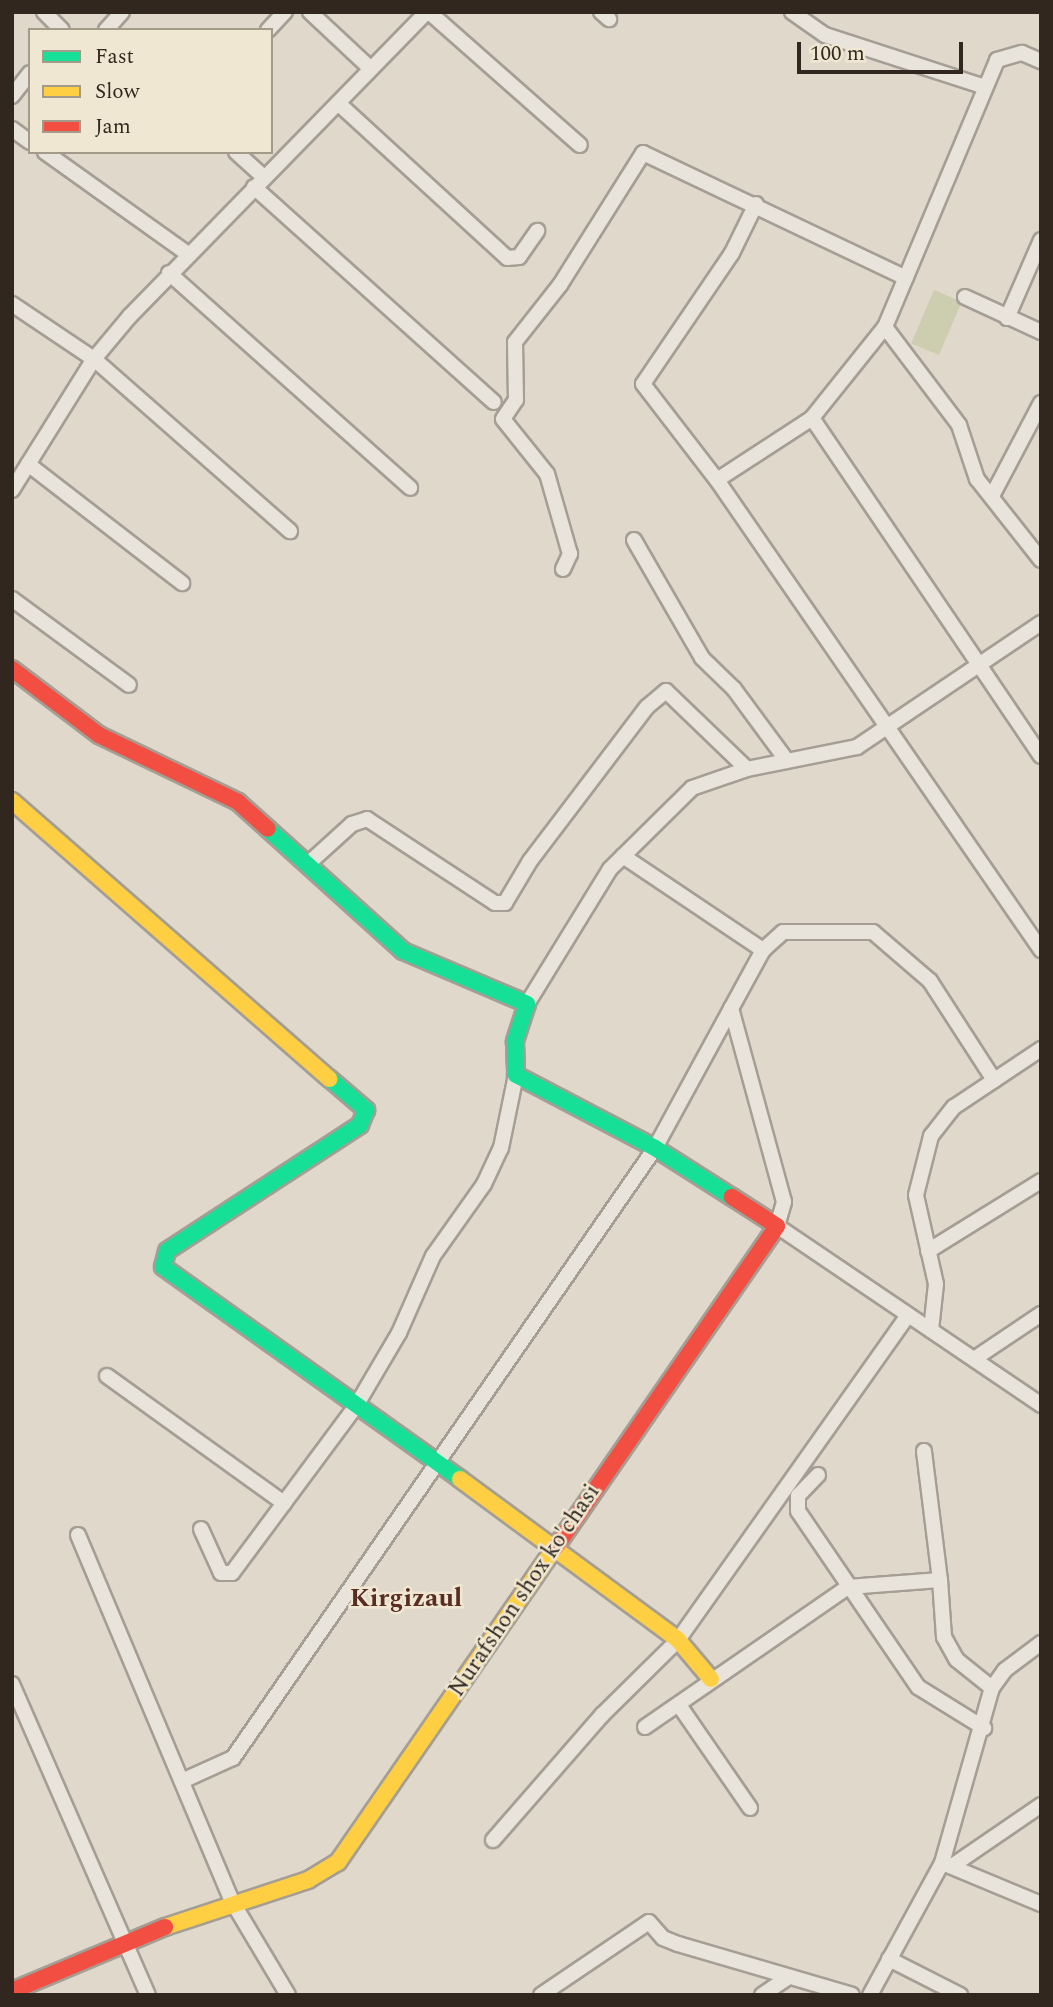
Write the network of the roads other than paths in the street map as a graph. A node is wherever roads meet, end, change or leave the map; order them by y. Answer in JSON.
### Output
{"nodes":[{"id":1,"x":44,"y":12,"type":"edge"},
{"id":2,"x":122,"y":12,"type":"edge"},
{"id":3,"x":285,"y":12,"type":"edge"},
{"id":4,"x":310,"y":12,"type":"edge"},
{"id":5,"x":428,"y":12,"type":"edge"},
{"id":6,"x":792,"y":12,"type":"edge"},
{"id":7,"x":60,"y":28,"type":"edge"},
{"id":8,"x":108,"y":28,"type":"edge"},
{"id":9,"x":270,"y":28,"type":"edge"},
{"id":10,"x":1041,"y":61,"type":"edge"},
{"id":11,"x":371,"y":69,"type":"junction"},
{"id":12,"x":28,"y":76,"type":"edge"},
{"id":13,"x":985,"y":87,"type":"junction"},
{"id":14,"x":12,"y":96,"type":"edge"},
{"id":15,"x":338,"y":103,"type":"junction"},
{"id":16,"x":12,"y":129,"type":"edge"},
{"id":17,"x":28,"y":141,"type":"edge"},
{"id":18,"x":580,"y":145,"type":"dead end"},
{"id":19,"x":48,"y":154,"type":"edge"},
{"id":20,"x":238,"y":154,"type":"edge"},
{"id":21,"x":259,"y":182,"type":"junction"},
{"id":22,"x":755,"y":206,"type":"junction"},
{"id":23,"x":537,"y":231,"type":"dead end"},
{"id":24,"x":1041,"y":240,"type":"edge"},
{"id":25,"x":188,"y":254,"type":"junction"},
{"id":26,"x":169,"y":273,"type":"junction"},
{"id":27,"x":905,"y":278,"type":"junction"},
{"id":28,"x":965,"y":297,"type":"dead end"},
{"id":29,"x":12,"y":304,"type":"edge"},
{"id":30,"x":1007,"y":317,"type":"junction"},
{"id":31,"x":885,"y":327,"type":"junction"},
{"id":32,"x":1041,"y":332,"type":"edge"},
{"id":33,"x":94,"y":359,"type":"junction"},
{"id":34,"x":494,"y":402,"type":"dead end"},
{"id":35,"x":1041,"y":403,"type":"edge"},
{"id":36,"x":812,"y":418,"type":"junction"},
{"id":37,"x":28,"y":464,"type":"junction"},
{"id":38,"x":717,"y":480,"type":"junction"},
{"id":39,"x":14,"y":481,"type":"edge"},
{"id":40,"x":410,"y":488,"type":"dead end"},
{"id":41,"x":993,"y":494,"type":"junction"},
{"id":42,"x":290,"y":531,"type":"dead end"},
{"id":43,"x":634,"y":540,"type":"dead end"},
{"id":44,"x":1041,"y":560,"type":"edge"},
{"id":45,"x":563,"y":569,"type":"dead end"},
{"id":46,"x":182,"y":583,"type":"dead end"},
{"id":47,"x":12,"y":599,"type":"edge"},
{"id":48,"x":1041,"y":624,"type":"edge"},
{"id":49,"x":979,"y":666,"type":"junction"},
{"id":50,"x":12,"y":669,"type":"edge"},
{"id":51,"x":129,"y":685,"type":"dead end"},
{"id":52,"x":887,"y":727,"type":"junction"},
{"id":53,"x":1041,"y":756,"type":"edge"},
{"id":54,"x":787,"y":761,"type":"junction"},
{"id":55,"x":747,"y":769,"type":"junction"},
{"id":56,"x":12,"y":801,"type":"edge"},
{"id":57,"x":623,"y":856,"type":"junction"},
{"id":58,"x":309,"y":863,"type":"junction"},
{"id":59,"x":763,"y":950,"type":"junction"},
{"id":60,"x":1041,"y":950,"type":"edge"},
{"id":61,"x":527,"y":1004,"type":"junction"},
{"id":62,"x":730,"y":1008,"type":"junction"},
{"id":63,"x":1041,"y":1049,"type":"edge"},
{"id":64,"x":516,"y":1075,"type":"junction"},
{"id":65,"x":994,"y":1080,"type":"junction"},
{"id":66,"x":655,"y":1148,"type":"junction"},
{"id":67,"x":1041,"y":1181,"type":"edge"},
{"id":68,"x":777,"y":1226,"type":"junction"},
{"id":69,"x":928,"y":1251,"type":"junction"},
{"id":70,"x":1041,"y":1314,"type":"edge"},
{"id":71,"x":908,"y":1315,"type":"junction"},
{"id":72,"x":931,"y":1330,"type":"junction"},
{"id":73,"x":974,"y":1359,"type":"junction"},
{"id":74,"x":107,"y":1376,"type":"dead end"},
{"id":75,"x":1041,"y":1405,"type":"edge"},
{"id":76,"x":356,"y":1406,"type":"junction"},
{"id":77,"x":924,"y":1451,"type":"dead end"},
{"id":78,"x":436,"y":1462,"type":"junction"},
{"id":79,"x":818,"y":1475,"type":"dead end"},
{"id":80,"x":284,"y":1503,"type":"junction"},
{"id":81,"x":201,"y":1530,"type":"dead end"},
{"id":82,"x":78,"y":1535,"type":"dead end"},
{"id":83,"x":555,"y":1547,"type":"junction"},
{"id":84,"x":940,"y":1580,"type":"junction"},
{"id":85,"x":848,"y":1587,"type":"junction"},
{"id":86,"x":678,"y":1640,"type":"junction"},
{"id":87,"x":1041,"y":1643,"type":"edge"},
{"id":88,"x":711,"y":1679,"type":"junction"},
{"id":89,"x":12,"y":1684,"type":"edge"},
{"id":90,"x":992,"y":1688,"type":"junction"},
{"id":91,"x":678,"y":1705,"type":"junction"},
{"id":92,"x":645,"y":1727,"type":"dead end"},
{"id":93,"x":984,"y":1727,"type":"junction"},
{"id":94,"x":182,"y":1782,"type":"junction"},
{"id":95,"x":1041,"y":1805,"type":"edge"},
{"id":96,"x":750,"y":1808,"type":"dead end"},
{"id":97,"x":493,"y":1840,"type":"dead end"},
{"id":98,"x":947,"y":1865,"type":"junction"},
{"id":99,"x":233,"y":1903,"type":"junction"},
{"id":100,"x":1041,"y":1904,"type":"edge"},
{"id":101,"x":124,"y":1941,"type":"junction"},
{"id":102,"x":889,"y":1959,"type":"junction"},
{"id":103,"x":789,"y":1977,"type":"junction"},
{"id":104,"x":12,"y":1991,"type":"edge"},
{"id":105,"x":148,"y":1995,"type":"edge"},
{"id":106,"x":288,"y":1995,"type":"edge"},
{"id":107,"x":541,"y":1995,"type":"edge"},
{"id":108,"x":762,"y":1995,"type":"edge"},
{"id":109,"x":852,"y":1995,"type":"edge"},
{"id":110,"x":870,"y":1995,"type":"edge"},
{"id":111,"x":960,"y":1995,"type":"edge"}],
"edges":[{"from":1,"to":7,"type":"street"},
{"from":2,"to":8,"type":"street"},
{"from":3,"to":9,"type":"street"},
{"from":4,"to":11,"type":"street"},
{"from":5,"to":11,"type":"street"},
{"from":5,"to":18,"type":"street"},
{"from":6,"to":13,"type":"street"},
{"from":10,"to":13,"type":"street"},
{"from":11,"to":15,"type":"street"},
{"from":12,"to":14,"type":"street"},
{"from":13,"to":27,"type":"street"},
{"from":15,"to":21,"type":"street"},
{"from":15,"to":23,"type":"street"},
{"from":16,"to":17,"type":"street"},
{"from":19,"to":25,"type":"street"},
{"from":20,"to":21,"type":"street"},
{"from":21,"to":25,"type":"street"},
{"from":21,"to":34,"type":"street"},
{"from":22,"to":27,"type":"street"},
{"from":22,"to":38,"type":"street"},
{"from":22,"to":45,"type":"street"},
{"from":24,"to":30,"type":"street"},
{"from":25,"to":26,"type":"street"},
{"from":26,"to":33,"type":"street"},
{"from":26,"to":40,"type":"street"},
{"from":27,"to":31,"type":"street"},
{"from":28,"to":30,"type":"street"},
{"from":29,"to":33,"type":"street"},
{"from":30,"to":32,"type":"street"},
{"from":31,"to":36,"type":"street"},
{"from":31,"to":41,"type":"street"},
{"from":33,"to":37,"type":"street"},
{"from":33,"to":42,"type":"street"},
{"from":35,"to":41,"type":"street"},
{"from":36,"to":38,"type":"street"},
{"from":36,"to":49,"type":"street"},
{"from":37,"to":39,"type":"street"},
{"from":37,"to":46,"type":"street"},
{"from":38,"to":52,"type":"street"},
{"from":41,"to":44,"type":"street"},
{"from":43,"to":54,"type":"street"},
{"from":47,"to":51,"type":"street"},
{"from":48,"to":49,"type":"street"},
{"from":49,"to":52,"type":"street"},
{"from":49,"to":53,"type":"street"},
{"from":50,"to":58,"type":"street"},
{"from":52,"to":54,"type":"street"},
{"from":52,"to":60,"type":"street"},
{"from":54,"to":55,"type":"street"},
{"from":55,"to":57,"type":"street"},
{"from":55,"to":58,"type":"street"},
{"from":56,"to":76,"type":"street"},
{"from":57,"to":59,"type":"street"},
{"from":57,"to":61,"type":"street"},
{"from":58,"to":61,"type":"street"},
{"from":59,"to":62,"type":"street"},
{"from":59,"to":65,"type":"street"},
{"from":61,"to":64,"type":"street"},
{"from":62,"to":66,"type":"street"},
{"from":62,"to":68,"type":"street"},
{"from":63,"to":65,"type":"street"},
{"from":64,"to":66,"type":"street"},
{"from":64,"to":76,"type":"street"},
{"from":65,"to":69,"type":"street"},
{"from":66,"to":68,"type":"street"},
{"from":66,"to":78,"type":"street"},
{"from":67,"to":69,"type":"street"},
{"from":68,"to":71,"type":"street"},
{"from":68,"to":83,"type":"street","name":"Nurafshon shox ko'chasi"},
{"from":69,"to":72,"type":"street"},
{"from":70,"to":73,"type":"street"},
{"from":71,"to":72,"type":"street"},
{"from":71,"to":86,"type":"street"},
{"from":72,"to":73,"type":"street"},
{"from":73,"to":75,"type":"street"},
{"from":74,"to":80,"type":"street"},
{"from":76,"to":78,"type":"street"},
{"from":76,"to":80,"type":"street"},
{"from":77,"to":84,"type":"street"},
{"from":78,"to":83,"type":"street"},
{"from":78,"to":94,"type":"street"},
{"from":79,"to":85,"type":"street"},
{"from":80,"to":81,"type":"street"},
{"from":82,"to":94,"type":"street"},
{"from":83,"to":86,"type":"street"},
{"from":83,"to":99,"type":"street","name":"Nurafshon shox ko'chasi"},
{"from":84,"to":85,"type":"street"},
{"from":84,"to":90,"type":"street"},
{"from":85,"to":88,"type":"street"},
{"from":85,"to":93,"type":"street"},
{"from":86,"to":88,"type":"street"},
{"from":86,"to":97,"type":"street"},
{"from":87,"to":90,"type":"street"},
{"from":88,"to":91,"type":"street"},
{"from":89,"to":101,"type":"street"},
{"from":90,"to":93,"type":"street"},
{"from":91,"to":92,"type":"street"},
{"from":91,"to":96,"type":"street"},
{"from":93,"to":98,"type":"street"},
{"from":94,"to":99,"type":"street"},
{"from":95,"to":98,"type":"street"},
{"from":98,"to":100,"type":"street"},
{"from":98,"to":102,"type":"street"},
{"from":99,"to":101,"type":"street","name":"Nurafshon shox ko'chasi"},
{"from":99,"to":106,"type":"street"},
{"from":101,"to":104,"type":"street","name":"Nurafshon shox ko'chasi"},
{"from":101,"to":105,"type":"street"},
{"from":102,"to":110,"type":"street"},
{"from":102,"to":111,"type":"street"},
{"from":103,"to":107,"type":"street"},
{"from":103,"to":108,"type":"street"},
{"from":103,"to":109,"type":"street"}]}
